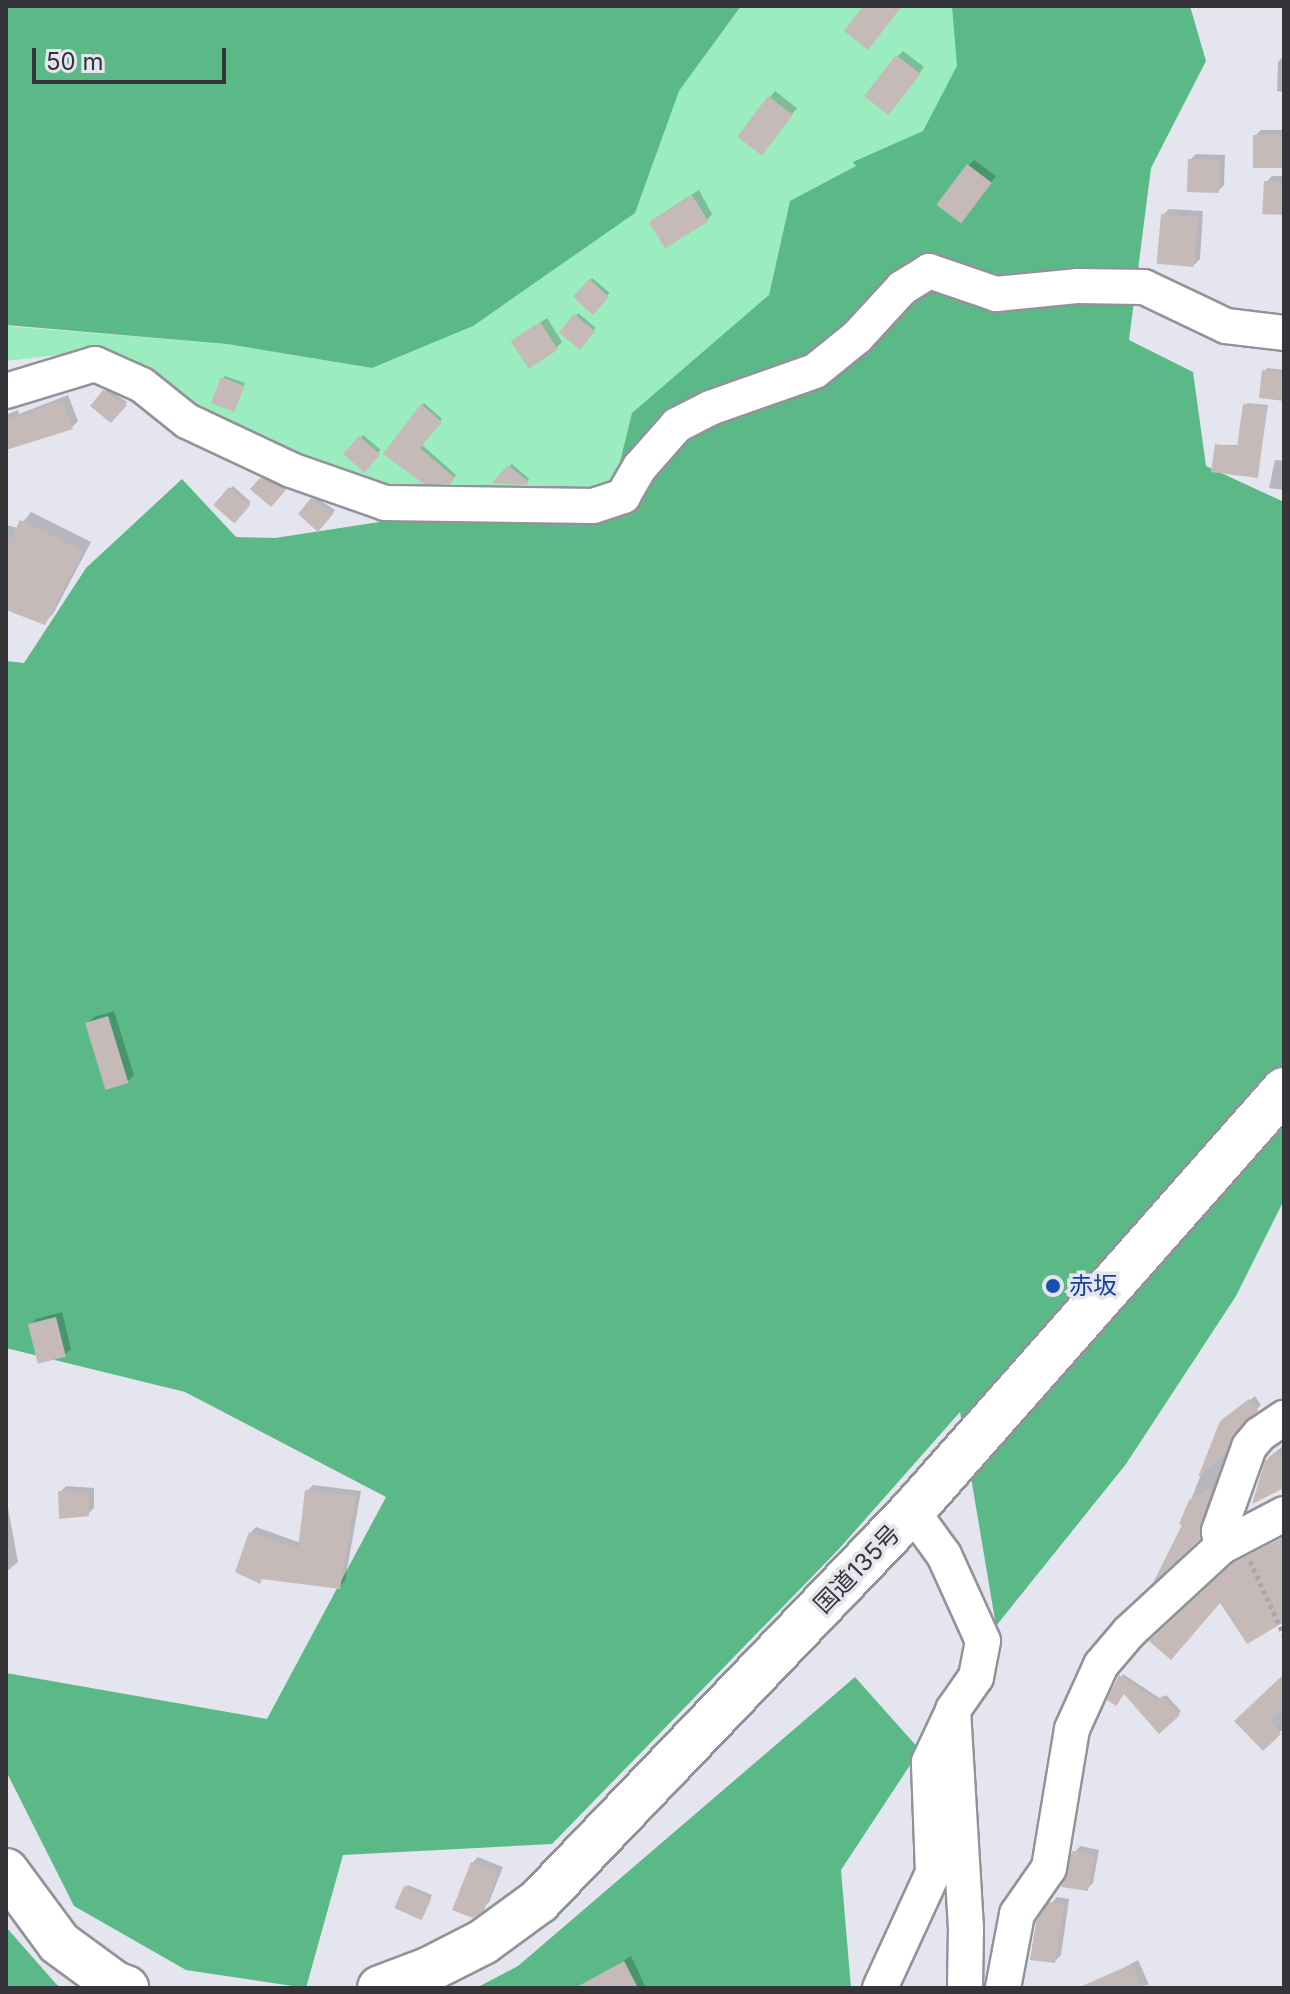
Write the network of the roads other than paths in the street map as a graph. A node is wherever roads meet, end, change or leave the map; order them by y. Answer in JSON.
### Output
{"nodes":[{"id":1,"x":1284,"y":333,"type":"edge"},
{"id":2,"x":6,"y":391,"type":"edge"},
{"id":3,"x":1284,"y":1090,"type":"edge"},
{"id":4,"x":1284,"y":1418,"type":"edge"},
{"id":5,"x":912,"y":1511,"type":"junction"},
{"id":6,"x":1284,"y":1514,"type":"edge"},
{"id":7,"x":1231,"y":1543,"type":"junction"},
{"id":8,"x":953,"y":1710,"type":"junction"},
{"id":9,"x":6,"y":1871,"type":"edge"},
{"id":10,"x":126,"y":1988,"type":"edge"},
{"id":11,"x":380,"y":1988,"type":"edge"},
{"id":12,"x":880,"y":1988,"type":"edge"},
{"id":13,"x":965,"y":1988,"type":"edge"},
{"id":14,"x":1003,"y":1988,"type":"edge"}],
"edges":[{"from":1,"to":2,"type":"street"},
{"from":3,"to":5,"type":"highway","name":"国道135号"},
{"from":4,"to":7,"type":"street"},
{"from":5,"to":8,"type":"street"},
{"from":5,"to":11,"type":"highway","name":"国道135号"},
{"from":6,"to":7,"type":"street"},
{"from":7,"to":14,"type":"street"},
{"from":8,"to":12,"type":"street"},
{"from":8,"to":13,"type":"street"},
{"from":9,"to":10,"type":"highway"}]}
